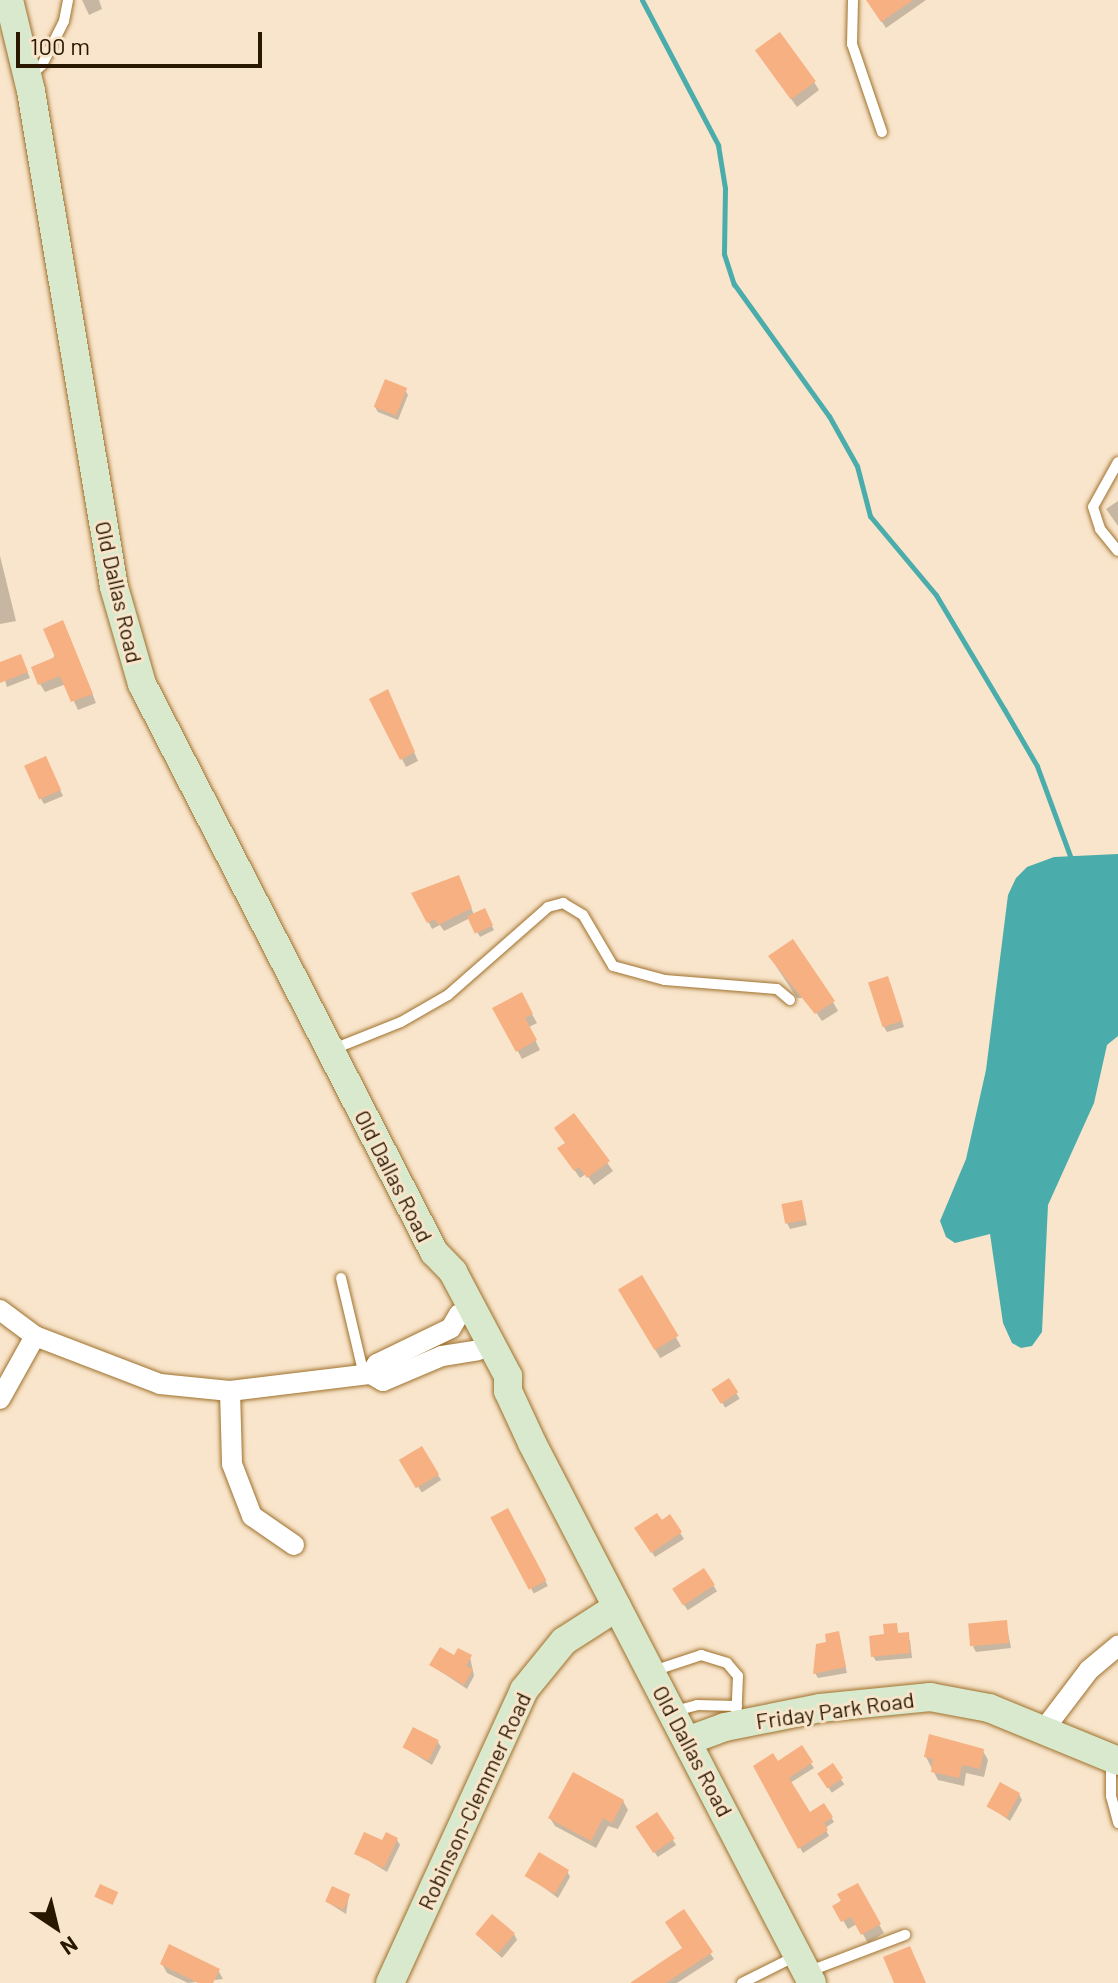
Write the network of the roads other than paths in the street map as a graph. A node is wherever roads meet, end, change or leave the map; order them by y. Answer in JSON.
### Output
{"nodes":[{"id":1,"x":9,"y":0,"type":"edge"},
{"id":2,"x":68,"y":0,"type":"edge"},
{"id":3,"x":853,"y":0,"type":"edge"},
{"id":4,"x":29,"y":78,"type":"junction"},
{"id":5,"x":882,"y":132,"type":"dead end"},
{"id":6,"x":1118,"y":462,"type":"edge"},
{"id":7,"x":1118,"y":551,"type":"edge"},
{"id":8,"x":790,"y":1000,"type":"dead end"},
{"id":9,"x":329,"y":1050,"type":"junction"},
{"id":10,"x":440,"y":1263,"type":"junction"},
{"id":11,"x":341,"y":1278,"type":"dead end"},
{"id":12,"x":0,"y":1310,"type":"edge"},
{"id":13,"x":459,"y":1314,"type":"junction"},
{"id":14,"x":35,"y":1336,"type":"junction"},
{"id":15,"x":478,"y":1350,"type":"junction"},
{"id":16,"x":368,"y":1374,"type":"junction"},
{"id":17,"x":230,"y":1391,"type":"junction"},
{"id":18,"x":508,"y":1391,"type":"junction"},
{"id":19,"x":0,"y":1399,"type":"edge"},
{"id":20,"x":294,"y":1545,"type":"dead end"},
{"id":21,"x":617,"y":1607,"type":"junction"},
{"id":22,"x":1118,"y":1646,"type":"edge"},
{"id":23,"x":651,"y":1672,"type":"junction"},
{"id":24,"x":672,"y":1712,"type":"junction"},
{"id":25,"x":736,"y":1716,"type":"junction"},
{"id":26,"x":1045,"y":1728,"type":"junction"},
{"id":27,"x":687,"y":1741,"type":"junction"},
{"id":28,"x":1114,"y":1759,"type":"edge"},
{"id":29,"x":1118,"y":1823,"type":"edge"},
{"id":30,"x":905,"y":1935,"type":"dead end"},
{"id":31,"x":806,"y":1970,"type":"edge"},
{"id":32,"x":390,"y":1983,"type":"edge"},
{"id":33,"x":742,"y":1983,"type":"edge"}],
"edges":[{"from":1,"to":4,"type":"main road","name":"Old Dallas Road"},
{"from":2,"to":4,"type":"lane"},
{"from":3,"to":5,"type":"lane"},
{"from":4,"to":9,"type":"main road","name":"Old Dallas Road"},
{"from":6,"to":7,"type":"lane"},
{"from":8,"to":9,"type":"lane"},
{"from":9,"to":10,"type":"main road","name":"Old Dallas Road"},
{"from":10,"to":13,"type":"main road","name":"Old Dallas Road"},
{"from":10,"to":18,"type":"main road","name":"Old Dallas Road"},
{"from":11,"to":16,"type":"lane"},
{"from":12,"to":14,"type":"street"},
{"from":13,"to":15,"type":"main road","name":"Old Dallas Road"},
{"from":13,"to":16,"type":"street"},
{"from":14,"to":17,"type":"street"},
{"from":14,"to":19,"type":"street"},
{"from":15,"to":16,"type":"street"},
{"from":15,"to":18,"type":"main road","name":"Old Dallas Road"},
{"from":16,"to":17,"type":"street"},
{"from":17,"to":20,"type":"street"},
{"from":18,"to":21,"type":"main road","name":"Old Dallas Road"},
{"from":21,"to":23,"type":"main road","name":"Old Dallas Road"},
{"from":21,"to":32,"type":"main road","name":"Robinson-Clemmer Road"},
{"from":22,"to":26,"type":"street"},
{"from":23,"to":24,"type":"main road","name":"Old Dallas Road"},
{"from":23,"to":25,"type":"lane"},
{"from":24,"to":25,"type":"lane"},
{"from":24,"to":27,"type":"main road","name":"Old Dallas Road"},
{"from":25,"to":26,"type":"main road","name":"Friday Park Road"},
{"from":25,"to":27,"type":"main road","name":"Friday Park Road"},
{"from":26,"to":28,"type":"main road","name":"Friday Park Road"},
{"from":27,"to":31,"type":"main road","name":"Old Dallas Road"},
{"from":28,"to":29,"type":"lane"},
{"from":30,"to":31,"type":"lane"},
{"from":31,"to":33,"type":"lane"}]}
